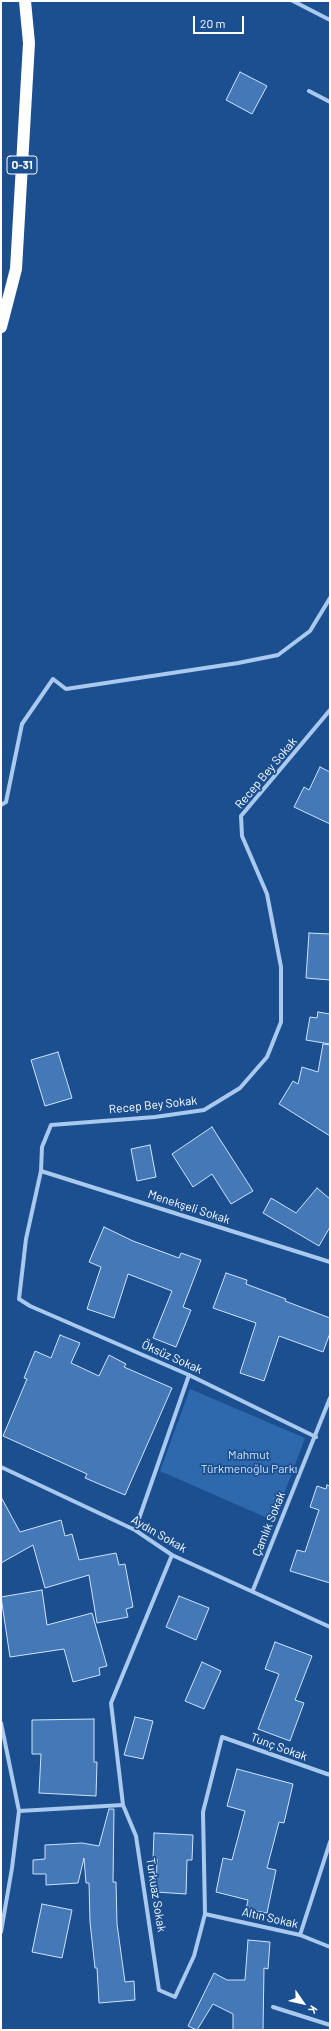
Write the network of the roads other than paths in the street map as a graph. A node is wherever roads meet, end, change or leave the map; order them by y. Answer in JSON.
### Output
{"nodes":[{"id":1,"x":25,"y":1,"type":"edge"},
{"id":2,"x":293,"y":1,"type":"edge"},
{"id":3,"x":307,"y":1,"type":"edge"},
{"id":4,"x":305,"y":7,"type":"junction"},
{"id":5,"x":330,"y":20,"type":"edge"},
{"id":6,"x":309,"y":91,"type":"dead end"},
{"id":7,"x":330,"y":102,"type":"edge"},
{"id":8,"x":1,"y":327,"type":"edge"},
{"id":9,"x":330,"y":598,"type":"edge"},
{"id":10,"x":330,"y":710,"type":"edge"},
{"id":11,"x":1,"y":805,"type":"edge"},
{"id":12,"x":41,"y":1170,"type":"junction"},
{"id":13,"x":330,"y":1262,"type":"edge"},
{"id":14,"x":19,"y":1300,"type":"joint"},
{"id":15,"x":189,"y":1375,"type":"junction"},
{"id":16,"x":330,"y":1398,"type":"edge"},
{"id":17,"x":316,"y":1437,"type":"junction"},
{"id":18,"x":1,"y":1467,"type":"edge"},
{"id":19,"x":134,"y":1530,"type":"junction"},
{"id":20,"x":172,"y":1555,"type":"junction"},
{"id":21,"x":253,"y":1590,"type":"junction"},
{"id":22,"x":330,"y":1627,"type":"edge"},
{"id":23,"x":1,"y":1723,"type":"edge"},
{"id":24,"x":330,"y":1775,"type":"edge"},
{"id":25,"x":123,"y":1805,"type":"junction"},
{"id":26,"x":19,"y":1811,"type":"junction"},
{"id":27,"x":330,"y":1842,"type":"edge"},
{"id":28,"x":205,"y":1914,"type":"junction"},
{"id":29,"x":1,"y":1932,"type":"edge"},
{"id":30,"x":300,"y":1935,"type":"junction"},
{"id":31,"x":330,"y":1947,"type":"edge"},
{"id":32,"x":273,"y":2007,"type":"dead end"},
{"id":33,"x":330,"y":2025,"type":"edge"}],
"edges":[{"from":1,"to":8,"type":"highway","number":"O-31"},
{"from":2,"to":4,"type":"street"},
{"from":3,"to":4,"type":"street"},
{"from":4,"to":5,"type":"street"},
{"from":6,"to":7,"type":"street"},
{"from":9,"to":11,"type":"street"},
{"from":10,"to":12,"type":"street","name":"Recep Bey Sokak"},
{"from":12,"to":13,"type":"street","name":"Menekşeli Sokak"},
{"from":12,"to":14,"type":"street","name":"Recep Bey Sokak"},
{"from":14,"to":15,"type":"street","name":"Öksüz Sokak"},
{"from":15,"to":17,"type":"street","name":"Öksüz Sokak"},
{"from":15,"to":19,"type":"street"},
{"from":16,"to":17,"type":"street","name":"Çamlık Sokak"},
{"from":17,"to":21,"type":"street","name":"Çamlık Sokak"},
{"from":18,"to":19,"type":"street","name":"Aydın Sokak"},
{"from":19,"to":20,"type":"street","name":"Aydın Sokak"},
{"from":20,"to":21,"type":"street","name":"Aydın Sokak"},
{"from":20,"to":25,"type":"street"},
{"from":21,"to":22,"type":"street","name":"Aydın Sokak"},
{"from":23,"to":26,"type":"street"},
{"from":24,"to":28,"type":"street","name":"Tunç Sokak"},
{"from":25,"to":26,"type":"street"},
{"from":25,"to":28,"type":"street","name":"Turkuaz Sokak"},
{"from":26,"to":29,"type":"street"},
{"from":27,"to":30,"type":"street"},
{"from":28,"to":30,"type":"street","name":"Altın Sokak"},
{"from":30,"to":31,"type":"street","name":"Altın Sokak"},
{"from":32,"to":33,"type":"street"}]}
